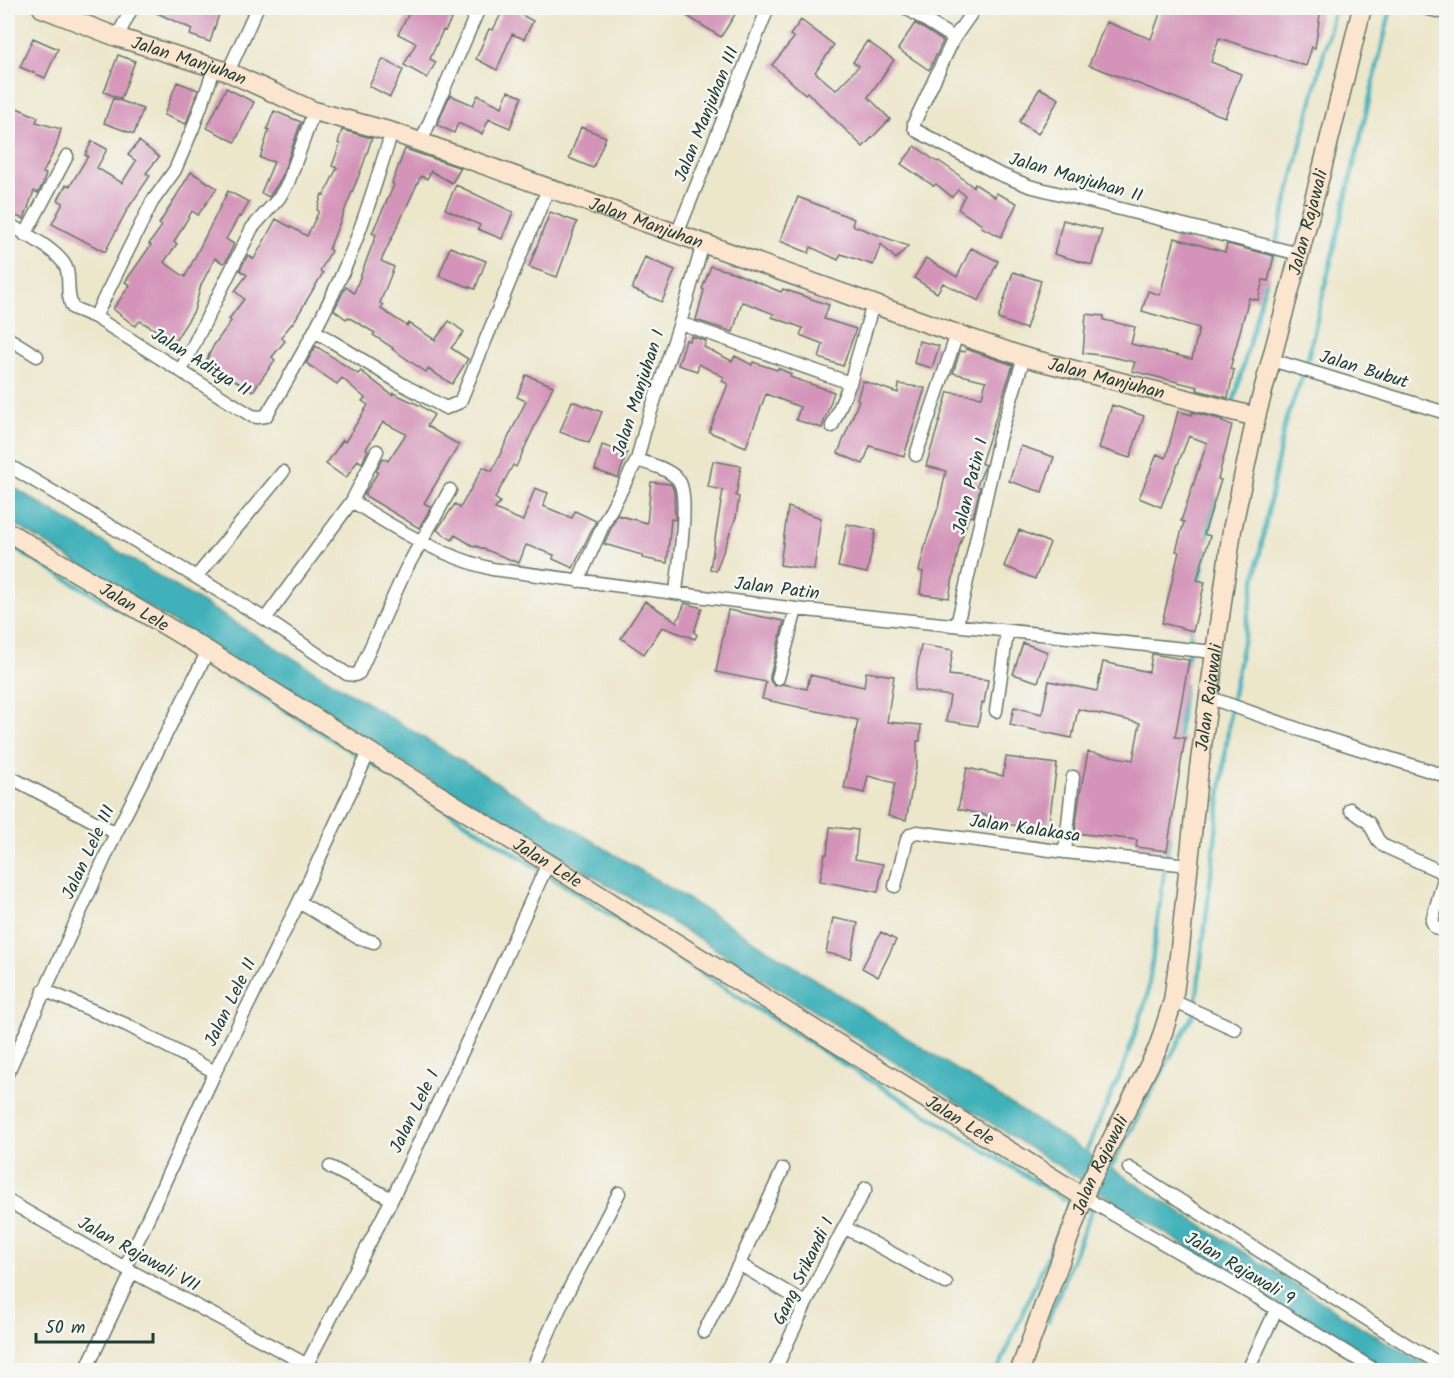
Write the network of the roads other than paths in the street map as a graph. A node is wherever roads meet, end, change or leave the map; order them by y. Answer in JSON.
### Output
{"nodes":[{"id":1,"x":42,"y":8,"type":"edge"},
{"id":2,"x":132,"y":8,"type":"edge"},
{"id":3,"x":256,"y":8,"type":"edge"},
{"id":4,"x":479,"y":8,"type":"edge"},
{"id":5,"x":768,"y":8,"type":"edge"},
{"id":6,"x":906,"y":8,"type":"edge"},
{"id":7,"x":975,"y":8,"type":"edge"},
{"id":8,"x":1362,"y":8,"type":"edge"},
{"id":9,"x":1424,"y":8,"type":"edge"},
{"id":10,"x":1446,"y":14,"type":"edge"},
{"id":11,"x":117,"y":37,"type":"junction"},
{"id":12,"x":954,"y":38,"type":"junction"},
{"id":13,"x":221,"y":70,"type":"junction"},
{"id":14,"x":314,"y":111,"type":"junction"},
{"id":15,"x":392,"y":132,"type":"junction"},
{"id":16,"x":421,"y":142,"type":"junction"},
{"id":17,"x":67,"y":156,"type":"dead end"},
{"id":18,"x":548,"y":189,"type":"junction"},
{"id":19,"x":8,"y":224,"type":"edge"},
{"id":20,"x":676,"y":234,"type":"junction"},
{"id":21,"x":26,"y":235,"type":"junction"},
{"id":22,"x":703,"y":244,"type":"junction"},
{"id":23,"x":1299,"y":254,"type":"junction"},
{"id":24,"x":873,"y":304,"type":"junction"},
{"id":25,"x":95,"y":317,"type":"junction"},
{"id":26,"x":680,"y":323,"type":"junction"},
{"id":27,"x":315,"y":331,"type":"junction"},
{"id":28,"x":957,"y":334,"type":"junction"},
{"id":29,"x":8,"y":338,"type":"edge"},
{"id":30,"x":37,"y":356,"type":"dead end"},
{"id":31,"x":1024,"y":357,"type":"junction"},
{"id":32,"x":1272,"y":360,"type":"junction"},
{"id":33,"x":181,"y":370,"type":"junction"},
{"id":34,"x":850,"y":383,"type":"junction"},
{"id":35,"x":1446,"y":413,"type":"edge"},
{"id":36,"x":1256,"y":417,"type":"junction"},
{"id":37,"x":832,"y":426,"type":"dead end"},
{"id":38,"x":376,"y":451,"type":"dead end"},
{"id":39,"x":916,"y":455,"type":"dead end"},
{"id":40,"x":637,"y":460,"type":"junction"},
{"id":41,"x":8,"y":465,"type":"edge"},
{"id":42,"x":284,"y":472,"type":"dead end"},
{"id":43,"x":450,"y":490,"type":"dead end"},
{"id":44,"x":352,"y":501,"type":"junction"},
{"id":45,"x":8,"y":532,"type":"edge"},
{"id":46,"x":422,"y":542,"type":"junction"},
{"id":47,"x":196,"y":576,"type":"junction"},
{"id":48,"x":578,"y":581,"type":"junction"},
{"id":49,"x":676,"y":592,"type":"junction"},
{"id":50,"x":796,"y":609,"type":"junction"},
{"id":51,"x":265,"y":619,"type":"junction"},
{"id":52,"x":957,"y":624,"type":"junction"},
{"id":53,"x":1007,"y":632,"type":"junction"},
{"id":54,"x":208,"y":651,"type":"junction"},
{"id":55,"x":1214,"y":652,"type":"junction"},
{"id":56,"x":778,"y":678,"type":"dead end"},
{"id":57,"x":1208,"y":698,"type":"junction"},
{"id":58,"x":996,"y":711,"type":"dead end"},
{"id":59,"x":369,"y":752,"type":"junction"},
{"id":60,"x":8,"y":776,"type":"edge"},
{"id":61,"x":1446,"y":776,"type":"edge"},
{"id":62,"x":1073,"y":777,"type":"dead end"},
{"id":63,"x":1350,"y":809,"type":"dead end"},
{"id":64,"x":116,"y":833,"type":"junction"},
{"id":65,"x":1065,"y":852,"type":"junction"},
{"id":66,"x":549,"y":863,"type":"junction"},
{"id":67,"x":1189,"y":865,"type":"junction"},
{"id":68,"x":1446,"y":873,"type":"edge"},
{"id":69,"x":895,"y":886,"type":"dead end"},
{"id":70,"x":299,"y":902,"type":"junction"},
{"id":71,"x":1446,"y":933,"type":"edge"},
{"id":72,"x":374,"y":942,"type":"dead end"},
{"id":73,"x":44,"y":990,"type":"junction"},
{"id":74,"x":1173,"y":1001,"type":"junction"},
{"id":75,"x":1235,"y":1029,"type":"dead end"},
{"id":76,"x":8,"y":1072,"type":"edge"},
{"id":77,"x":215,"y":1072,"type":"junction"},
{"id":78,"x":330,"y":1167,"type":"dead end"},
{"id":79,"x":1129,"y":1168,"type":"dead end"},
{"id":80,"x":783,"y":1169,"type":"dead end"},
{"id":81,"x":866,"y":1188,"type":"dead end"},
{"id":82,"x":619,"y":1192,"type":"dead end"},
{"id":83,"x":1086,"y":1192,"type":"junction"},
{"id":84,"x":392,"y":1199,"type":"junction"},
{"id":85,"x":8,"y":1202,"type":"edge"},
{"id":86,"x":844,"y":1227,"type":"junction"},
{"id":87,"x":739,"y":1264,"type":"junction"},
{"id":88,"x":128,"y":1270,"type":"junction"},
{"id":89,"x":946,"y":1283,"type":"dead end"},
{"id":90,"x":805,"y":1303,"type":"junction"},
{"id":91,"x":1276,"y":1310,"type":"junction"},
{"id":92,"x":704,"y":1332,"type":"dead end"},
{"id":93,"x":1446,"y":1367,"type":"edge"},
{"id":94,"x":309,"y":1369,"type":"edge"},
{"id":95,"x":775,"y":1370,"type":"edge"},
{"id":96,"x":86,"y":1371,"type":"edge"},
{"id":97,"x":531,"y":1371,"type":"edge"},
{"id":98,"x":1020,"y":1371,"type":"edge"},
{"id":99,"x":1248,"y":1371,"type":"edge"},
{"id":100,"x":1375,"y":1371,"type":"edge"}],
"edges":[{"from":1,"to":11,"type":"main road","name":"Jalan Manjuhan"},
{"from":2,"to":11,"type":"street"},
{"from":3,"to":13,"type":"street"},
{"from":4,"to":16,"type":"street"},
{"from":5,"to":20,"type":"street","name":"Jalan Manjuhan III"},
{"from":6,"to":12,"type":"street"},
{"from":7,"to":12,"type":"street","name":"Jalan Manjuhan II"},
{"from":8,"to":23,"type":"main road","name":"Jalan Rajawali"},
{"from":9,"to":10,"type":"street"},
{"from":11,"to":13,"type":"main road","name":"Jalan Manjuhan"},
{"from":12,"to":23,"type":"street","name":"Jalan Manjuhan II"},
{"from":13,"to":14,"type":"main road","name":"Jalan Manjuhan"},
{"from":13,"to":25,"type":"street"},
{"from":14,"to":15,"type":"main road","name":"Jalan Manjuhan"},
{"from":14,"to":33,"type":"street"},
{"from":15,"to":16,"type":"main road","name":"Jalan Manjuhan"},
{"from":15,"to":27,"type":"street","name":"Jalan Aditya II"},
{"from":16,"to":18,"type":"main road","name":"Jalan Manjuhan"},
{"from":17,"to":21,"type":"street"},
{"from":18,"to":20,"type":"main road","name":"Jalan Manjuhan"},
{"from":18,"to":27,"type":"street"},
{"from":19,"to":21,"type":"street","name":"Jalan Aditya II"},
{"from":20,"to":22,"type":"main road","name":"Jalan Manjuhan"},
{"from":21,"to":25,"type":"street","name":"Jalan Aditya II"},
{"from":22,"to":24,"type":"main road","name":"Jalan Manjuhan"},
{"from":22,"to":26,"type":"street","name":"Jalan Manjuhan I"},
{"from":23,"to":32,"type":"main road","name":"Jalan Rajawali"},
{"from":24,"to":28,"type":"main road","name":"Jalan Manjuhan"},
{"from":24,"to":34,"type":"street"},
{"from":25,"to":33,"type":"street","name":"Jalan Aditya II"},
{"from":26,"to":34,"type":"street"},
{"from":26,"to":40,"type":"street","name":"Jalan Manjuhan I"},
{"from":27,"to":33,"type":"street","name":"Jalan Aditya II"},
{"from":28,"to":31,"type":"main road","name":"Jalan Manjuhan"},
{"from":28,"to":39,"type":"street"},
{"from":29,"to":30,"type":"street"},
{"from":31,"to":36,"type":"main road","name":"Jalan Manjuhan"},
{"from":31,"to":52,"type":"street","name":"Jalan Patin I"},
{"from":32,"to":35,"type":"street","name":"Jalan Bubut"},
{"from":32,"to":36,"type":"main road","name":"Jalan Rajawali"},
{"from":34,"to":37,"type":"street"},
{"from":36,"to":55,"type":"main road","name":"Jalan Rajawali"},
{"from":38,"to":44,"type":"street"},
{"from":40,"to":48,"type":"street","name":"Jalan Manjuhan I"},
{"from":40,"to":49,"type":"street"},
{"from":41,"to":47,"type":"street"},
{"from":42,"to":47,"type":"street"},
{"from":43,"to":46,"type":"street"},
{"from":44,"to":46,"type":"street","name":"Jalan Patin"},
{"from":44,"to":51,"type":"street"},
{"from":45,"to":54,"type":"main road","name":"Jalan Lele"},
{"from":46,"to":48,"type":"street","name":"Jalan Patin"},
{"from":46,"to":51,"type":"street"},
{"from":47,"to":51,"type":"street"},
{"from":48,"to":49,"type":"street","name":"Jalan Patin"},
{"from":49,"to":50,"type":"street","name":"Jalan Patin"},
{"from":50,"to":52,"type":"street","name":"Jalan Patin"},
{"from":50,"to":56,"type":"street"},
{"from":52,"to":53,"type":"street","name":"Jalan Patin"},
{"from":53,"to":55,"type":"street","name":"Jalan Patin"},
{"from":53,"to":58,"type":"street"},
{"from":54,"to":59,"type":"main road","name":"Jalan Lele"},
{"from":54,"to":64,"type":"street","name":"Jalan Lele III"},
{"from":55,"to":57,"type":"main road","name":"Jalan Rajawali"},
{"from":57,"to":61,"type":"street"},
{"from":57,"to":67,"type":"main road","name":"Jalan Rajawali"},
{"from":59,"to":66,"type":"main road","name":"Jalan Lele"},
{"from":59,"to":70,"type":"street","name":"Jalan Lele II"},
{"from":60,"to":64,"type":"street"},
{"from":62,"to":65,"type":"street"},
{"from":63,"to":68,"type":"street"},
{"from":64,"to":73,"type":"street","name":"Jalan Lele III"},
{"from":65,"to":67,"type":"street","name":"Jalan Kalakasa"},
{"from":65,"to":69,"type":"street","name":"Jalan Kalakasa"},
{"from":66,"to":83,"type":"main road","name":"Jalan Lele"},
{"from":66,"to":84,"type":"street","name":"Jalan Lele I"},
{"from":67,"to":74,"type":"main road","name":"Jalan Rajawali"},
{"from":68,"to":71,"type":"street"},
{"from":70,"to":72,"type":"street"},
{"from":70,"to":77,"type":"street","name":"Jalan Lele II"},
{"from":73,"to":76,"type":"street","name":"Jalan Lele III"},
{"from":73,"to":77,"type":"street"},
{"from":74,"to":75,"type":"street"},
{"from":74,"to":83,"type":"main road","name":"Jalan Rajawali"},
{"from":77,"to":88,"type":"street","name":"Jalan Lele II"},
{"from":78,"to":84,"type":"street"},
{"from":79,"to":93,"type":"street"},
{"from":80,"to":87,"type":"street"},
{"from":81,"to":86,"type":"street","name":"Gang Srikandi I"},
{"from":82,"to":97,"type":"street"},
{"from":83,"to":91,"type":"street","name":"Jalan Rajawali 9"},
{"from":83,"to":98,"type":"main road","name":"Jalan Rajawali"},
{"from":84,"to":94,"type":"street","name":"Jalan Lele I"},
{"from":85,"to":88,"type":"street","name":"Jalan Rajawali VII"},
{"from":86,"to":89,"type":"street"},
{"from":86,"to":90,"type":"street","name":"Gang Srikandi I"},
{"from":87,"to":90,"type":"street"},
{"from":87,"to":92,"type":"street"},
{"from":88,"to":94,"type":"street","name":"Jalan Rajawali VII"},
{"from":88,"to":96,"type":"street","name":"Jalan Lele II"},
{"from":90,"to":95,"type":"street","name":"Gang Srikandi I"},
{"from":91,"to":99,"type":"street"},
{"from":91,"to":100,"type":"street","name":"Jalan Rajawali 9"}]}
